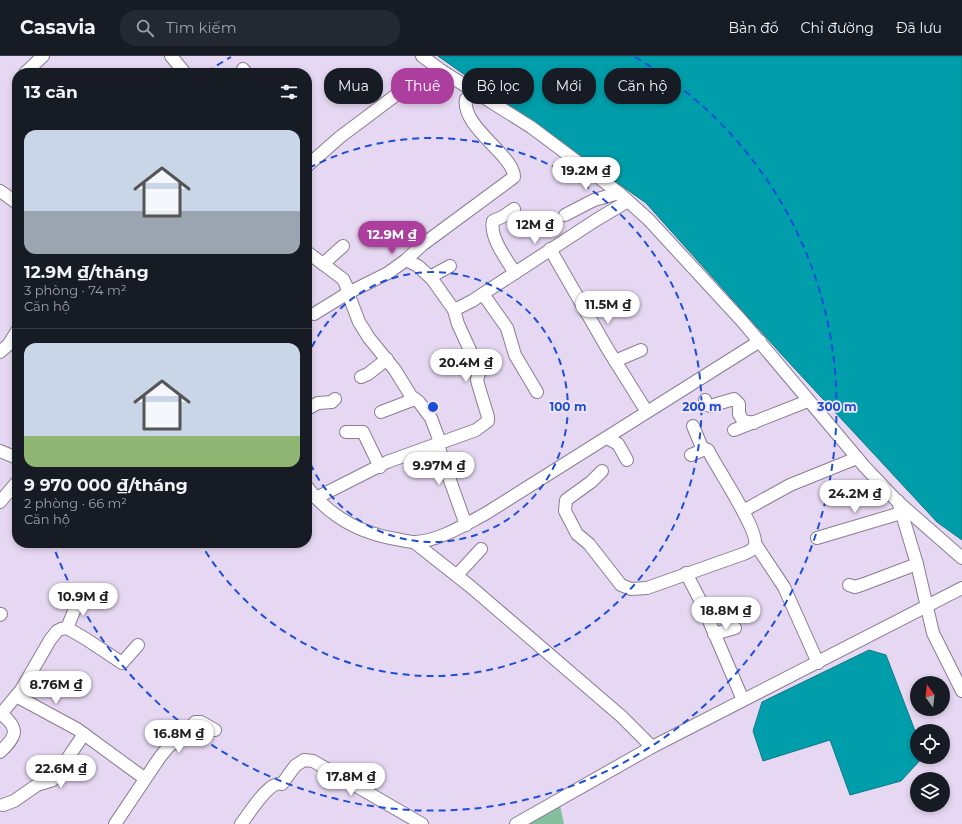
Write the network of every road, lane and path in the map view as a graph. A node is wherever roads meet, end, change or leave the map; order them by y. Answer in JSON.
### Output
{"nodes":[{"id":1,"x":43,"y":56,"type":"edge"},
{"id":2,"x":422,"y":56,"type":"edge"},
{"id":3,"x":174,"y":57,"type":"edge"},
{"id":4,"x":30,"y":68,"type":"edge"},
{"id":5,"x":182,"y":68,"type":"edge"},
{"id":6,"x":438,"y":68,"type":"edge"},
{"id":7,"x":391,"y":99,"type":"edge"},
{"id":8,"x":466,"y":104,"type":"edge"},
{"id":9,"x":496,"y":104,"type":"edge"},
{"id":10,"x":312,"y":162,"type":"edge"},
{"id":11,"x":0,"y":191,"type":"edge"},
{"id":12,"x":624,"y":197,"type":"junction"},
{"id":13,"x":12,"y":199,"type":"edge"},
{"id":14,"x":514,"y":209,"type":"dead end"},
{"id":15,"x":565,"y":215,"type":"dead end"},
{"id":16,"x":343,"y":246,"type":"dead end"},
{"id":17,"x":550,"y":250,"type":"junction"},
{"id":18,"x":312,"y":256,"type":"edge"},
{"id":19,"x":406,"y":260,"type":"junction"},
{"id":20,"x":323,"y":264,"type":"junction"},
{"id":21,"x":450,"y":266,"type":"dead end"},
{"id":22,"x":515,"y":273,"type":"junction"},
{"id":23,"x":430,"y":277,"type":"junction"},
{"id":24,"x":348,"y":293,"type":"junction"},
{"id":25,"x":482,"y":294,"type":"junction"},
{"id":26,"x":454,"y":310,"type":"junction"},
{"id":27,"x":314,"y":314,"type":"dead end"},
{"id":28,"x":12,"y":339,"type":"edge"},
{"id":29,"x":760,"y":341,"type":"junction"},
{"id":30,"x":641,"y":350,"type":"dead end"},
{"id":31,"x":0,"y":352,"type":"edge"},
{"id":32,"x":387,"y":360,"type":"junction"},
{"id":33,"x":615,"y":361,"type":"junction"},
{"id":34,"x":361,"y":377,"type":"dead end"},
{"id":35,"x":536,"y":392,"type":"dead end"},
{"id":36,"x":335,"y":399,"type":"dead end"},
{"id":37,"x":415,"y":399,"type":"junction"},
{"id":38,"x":705,"y":400,"type":"dead end"},
{"id":39,"x":808,"y":401,"type":"junction"},
{"id":40,"x":312,"y":406,"type":"edge"},
{"id":41,"x":380,"y":412,"type":"dead end"},
{"id":42,"x":647,"y":412,"type":"junction"},
{"id":43,"x":754,"y":422,"type":"junction"},
{"id":44,"x":693,"y":426,"type":"dead end"},
{"id":45,"x":734,"y":430,"type":"dead end"},
{"id":46,"x":346,"y":432,"type":"dead end"},
{"id":47,"x":606,"y":438,"type":"junction"},
{"id":48,"x":440,"y":442,"type":"junction"},
{"id":49,"x":703,"y":450,"type":"junction"},
{"id":50,"x":0,"y":451,"type":"edge"},
{"id":51,"x":691,"y":455,"type":"dead end"},
{"id":52,"x":12,"y":456,"type":"edge"},
{"id":53,"x":857,"y":458,"type":"junction"},
{"id":54,"x":627,"y":460,"type":"dead end"},
{"id":55,"x":380,"y":467,"type":"junction"},
{"id":56,"x":602,"y":471,"type":"dead end"},
{"id":57,"x":12,"y":488,"type":"edge"},
{"id":58,"x":312,"y":493,"type":"edge"},
{"id":59,"x":316,"y":498,"type":"junction"},
{"id":60,"x":897,"y":501,"type":"junction"},
{"id":61,"x":0,"y":502,"type":"edge"},
{"id":62,"x":743,"y":511,"type":"junction"},
{"id":63,"x":901,"y":513,"type":"junction"},
{"id":64,"x":466,"y":525,"type":"junction"},
{"id":65,"x":817,"y":538,"type":"dead end"},
{"id":66,"x":414,"y":542,"type":"junction"},
{"id":67,"x":756,"y":545,"type":"junction"},
{"id":68,"x":481,"y":549,"type":"dead end"},
{"id":69,"x":962,"y":558,"type":"edge"},
{"id":70,"x":917,"y":564,"type":"junction"},
{"id":71,"x":686,"y":573,"type":"junction"},
{"id":72,"x":457,"y":575,"type":"junction"},
{"id":73,"x":849,"y":585,"type":"dead end"},
{"id":74,"x":962,"y":588,"type":"edge"},
{"id":75,"x":79,"y":599,"type":"dead end"},
{"id":76,"x":927,"y":606,"type":"junction"},
{"id":77,"x":67,"y":628,"type":"junction"},
{"id":78,"x":735,"y":628,"type":"dead end"},
{"id":79,"x":714,"y":634,"type":"junction"},
{"id":80,"x":138,"y":644,"type":"dead end"},
{"id":81,"x":818,"y":663,"type":"junction"},
{"id":82,"x":962,"y":691,"type":"edge"},
{"id":83,"x":16,"y":696,"type":"junction"},
{"id":84,"x":743,"y":700,"type":"junction"},
{"id":85,"x":0,"y":714,"type":"edge"},
{"id":86,"x":215,"y":730,"type":"dead end"},
{"id":87,"x":84,"y":734,"type":"junction"},
{"id":88,"x":652,"y":747,"type":"junction"},
{"id":89,"x":0,"y":752,"type":"edge"},
{"id":90,"x":144,"y":778,"type":"junction"},
{"id":91,"x":3,"y":805,"type":"dead end"},
{"id":92,"x":115,"y":824,"type":"edge"},
{"id":93,"x":241,"y":824,"type":"edge"},
{"id":94,"x":422,"y":824,"type":"edge"},
{"id":95,"x":516,"y":824,"type":"edge"}],
"edges":[{"from":1,"to":4,"type":"street"},
{"from":2,"to":6,"type":"street"},
{"from":3,"to":5,"type":"street"},
{"from":7,"to":10,"type":"street"},
{"from":8,"to":19,"type":"street"},
{"from":9,"to":12,"type":"street"},
{"from":11,"to":13,"type":"street"},
{"from":12,"to":15,"type":"street"},
{"from":12,"to":17,"type":"street"},
{"from":12,"to":29,"type":"street"},
{"from":14,"to":22,"type":"street"},
{"from":16,"to":20,"type":"street"},
{"from":17,"to":22,"type":"street"},
{"from":17,"to":33,"type":"street"},
{"from":18,"to":20,"type":"street"},
{"from":19,"to":23,"type":"street"},
{"from":19,"to":24,"type":"street"},
{"from":20,"to":24,"type":"street"},
{"from":21,"to":23,"type":"street"},
{"from":22,"to":25,"type":"street"},
{"from":23,"to":26,"type":"street"},
{"from":24,"to":27,"type":"street"},
{"from":24,"to":32,"type":"street"},
{"from":25,"to":26,"type":"street"},
{"from":25,"to":35,"type":"street"},
{"from":26,"to":48,"type":"street"},
{"from":28,"to":31,"type":"street"},
{"from":29,"to":39,"type":"street"},
{"from":29,"to":42,"type":"street"},
{"from":30,"to":33,"type":"street"},
{"from":32,"to":34,"type":"street"},
{"from":32,"to":37,"type":"street"},
{"from":33,"to":42,"type":"street"},
{"from":36,"to":40,"type":"street"},
{"from":37,"to":41,"type":"street"},
{"from":37,"to":48,"type":"street"},
{"from":38,"to":43,"type":"street"},
{"from":39,"to":43,"type":"street"},
{"from":39,"to":53,"type":"street"},
{"from":42,"to":47,"type":"street"},
{"from":43,"to":45,"type":"street"},
{"from":44,"to":49,"type":"street"},
{"from":46,"to":55,"type":"street"},
{"from":47,"to":54,"type":"street"},
{"from":47,"to":64,"type":"street"},
{"from":48,"to":55,"type":"street"},
{"from":48,"to":64,"type":"street"},
{"from":49,"to":51,"type":"street"},
{"from":49,"to":62,"type":"street"},
{"from":50,"to":52,"type":"street"},
{"from":53,"to":60,"type":"street"},
{"from":53,"to":62,"type":"street"},
{"from":55,"to":59,"type":"street"},
{"from":56,"to":71,"type":"street"},
{"from":57,"to":61,"type":"street"},
{"from":58,"to":59,"type":"street"},
{"from":59,"to":66,"type":"street"},
{"from":60,"to":63,"type":"street"},
{"from":60,"to":69,"type":"street"},
{"from":62,"to":67,"type":"street"},
{"from":63,"to":65,"type":"street"},
{"from":63,"to":70,"type":"street"},
{"from":64,"to":66,"type":"street"},
{"from":66,"to":72,"type":"street"},
{"from":67,"to":71,"type":"street"},
{"from":67,"to":81,"type":"street"},
{"from":68,"to":72,"type":"street"},
{"from":70,"to":73,"type":"street"},
{"from":70,"to":76,"type":"street"},
{"from":71,"to":79,"type":"street"},
{"from":72,"to":88,"type":"street"},
{"from":74,"to":76,"type":"street"},
{"from":75,"to":77,"type":"street"},
{"from":76,"to":81,"type":"street"},
{"from":76,"to":82,"type":"street"},
{"from":77,"to":80,"type":"street"},
{"from":77,"to":83,"type":"street"},
{"from":78,"to":79,"type":"street"},
{"from":79,"to":84,"type":"street"},
{"from":81,"to":84,"type":"street"},
{"from":83,"to":85,"type":"street"},
{"from":83,"to":87,"type":"street"},
{"from":84,"to":88,"type":"street"},
{"from":85,"to":89,"type":"street"},
{"from":86,"to":90,"type":"street"},
{"from":87,"to":90,"type":"street"},
{"from":87,"to":91,"type":"street"},
{"from":88,"to":95,"type":"street"},
{"from":90,"to":92,"type":"street"},
{"from":93,"to":94,"type":"street"}]}
